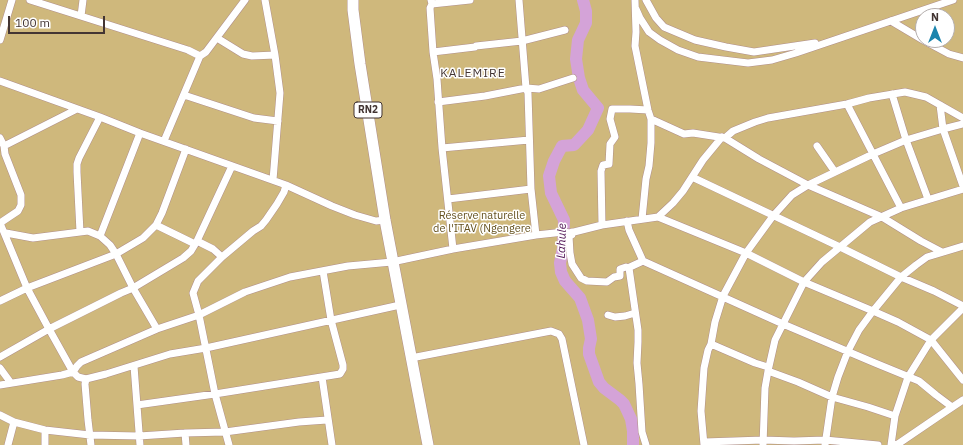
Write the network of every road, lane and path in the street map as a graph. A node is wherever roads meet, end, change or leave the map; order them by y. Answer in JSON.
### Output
{"nodes":[{"id":1,"x":12,"y":0,"type":"edge"},
{"id":2,"x":30,"y":0,"type":"edge"},
{"id":3,"x":83,"y":0,"type":"edge"},
{"id":4,"x":245,"y":0,"type":"edge"},
{"id":5,"x":265,"y":0,"type":"edge"},
{"id":6,"x":353,"y":0,"type":"edge"},
{"id":7,"x":470,"y":0,"type":"edge"},
{"id":8,"x":519,"y":0,"type":"edge"},
{"id":9,"x":635,"y":0,"type":"edge"},
{"id":10,"x":645,"y":0,"type":"edge"},
{"id":11,"x":953,"y":0,"type":"edge"},
{"id":12,"x":431,"y":2,"type":"edge"},
{"id":13,"x":636,"y":9,"type":"junction"},
{"id":14,"x":81,"y":16,"type":"junction"},
{"id":15,"x":891,"y":21,"type":"junction"},
{"id":16,"x":565,"y":30,"type":"dead end"},
{"id":17,"x":915,"y":35,"type":"edge"},
{"id":18,"x":217,"y":38,"type":"junction"},
{"id":19,"x":0,"y":40,"type":"edge"},
{"id":20,"x":522,"y":41,"type":"junction"},
{"id":21,"x":830,"y":41,"type":"junction"},
{"id":22,"x":938,"y":48,"type":"edge"},
{"id":23,"x":433,"y":52,"type":"junction"},
{"id":24,"x":275,"y":55,"type":"junction"},
{"id":25,"x":200,"y":56,"type":"junction"},
{"id":26,"x":963,"y":58,"type":"edge"},
{"id":27,"x":573,"y":78,"type":"dead end"},
{"id":28,"x":0,"y":82,"type":"edge"},
{"id":29,"x":526,"y":88,"type":"junction"},
{"id":30,"x":892,"y":94,"type":"junction"},
{"id":31,"x":184,"y":95,"type":"junction"},
{"id":32,"x":438,"y":102,"type":"junction"},
{"id":33,"x":847,"y":104,"type":"junction"},
{"id":34,"x":940,"y":105,"type":"junction"},
{"id":35,"x":77,"y":110,"type":"junction"},
{"id":36,"x":648,"y":110,"type":"junction"},
{"id":37,"x":100,"y":117,"type":"junction"},
{"id":38,"x":963,"y":118,"type":"edge"},
{"id":39,"x":651,"y":119,"type":"junction"},
{"id":40,"x":278,"y":121,"type":"junction"},
{"id":41,"x":963,"y":124,"type":"edge"},
{"id":42,"x":943,"y":128,"type":"junction"},
{"id":43,"x":140,"y":133,"type":"junction"},
{"id":44,"x":723,"y":137,"type":"junction"},
{"id":45,"x":0,"y":138,"type":"edge"},
{"id":46,"x":529,"y":140,"type":"junction"},
{"id":47,"x":906,"y":140,"type":"junction"},
{"id":48,"x":164,"y":141,"type":"junction"},
{"id":49,"x":4,"y":146,"type":"junction"},
{"id":50,"x":817,"y":146,"type":"dead end"},
{"id":51,"x":442,"y":148,"type":"junction"},
{"id":52,"x":186,"y":149,"type":"junction"},
{"id":53,"x":873,"y":154,"type":"junction"},
{"id":54,"x":232,"y":166,"type":"junction"},
{"id":55,"x":835,"y":172,"type":"junction"},
{"id":56,"x":692,"y":177,"type":"junction"},
{"id":57,"x":273,"y":180,"type":"junction"},
{"id":58,"x":286,"y":185,"type":"junction"},
{"id":59,"x":808,"y":186,"type":"junction"},
{"id":60,"x":963,"y":186,"type":"edge"},
{"id":61,"x":531,"y":189,"type":"junction"},
{"id":62,"x":963,"y":189,"type":"edge"},
{"id":63,"x":448,"y":199,"type":"junction"},
{"id":64,"x":928,"y":199,"type":"junction"},
{"id":65,"x":901,"y":208,"type":"junction"},
{"id":66,"x":773,"y":216,"type":"junction"},
{"id":67,"x":658,"y":217,"type":"junction"},
{"id":68,"x":882,"y":217,"type":"junction"},
{"id":69,"x":385,"y":220,"type":"junction"},
{"id":70,"x":642,"y":220,"type":"junction"},
{"id":71,"x":627,"y":221,"type":"junction"},
{"id":72,"x":0,"y":223,"type":"edge"},
{"id":73,"x":156,"y":225,"type":"junction"},
{"id":74,"x":602,"y":225,"type":"junction"},
{"id":75,"x":80,"y":232,"type":"junction"},
{"id":76,"x":571,"y":232,"type":"junction"},
{"id":77,"x":6,"y":234,"type":"junction"},
{"id":78,"x":536,"y":235,"type":"junction"},
{"id":79,"x":100,"y":236,"type":"junction"},
{"id":80,"x":196,"y":243,"type":"junction"},
{"id":81,"x":963,"y":246,"type":"edge"},
{"id":82,"x":840,"y":247,"type":"junction"},
{"id":83,"x":453,"y":249,"type":"junction"},
{"id":84,"x":942,"y":252,"type":"junction"},
{"id":85,"x":746,"y":253,"type":"junction"},
{"id":86,"x":116,"y":254,"type":"junction"},
{"id":87,"x":222,"y":257,"type":"junction"},
{"id":88,"x":643,"y":261,"type":"junction"},
{"id":89,"x":392,"y":262,"type":"junction"},
{"id":90,"x":629,"y":268,"type":"junction"},
{"id":91,"x":323,"y":270,"type":"junction"},
{"id":92,"x":901,"y":277,"type":"junction"},
{"id":93,"x":804,"y":282,"type":"junction"},
{"id":94,"x":28,"y":288,"type":"junction"},
{"id":95,"x":134,"y":288,"type":"junction"},
{"id":96,"x":723,"y":296,"type":"junction"},
{"id":97,"x":0,"y":301,"type":"edge"},
{"id":98,"x":400,"y":305,"type":"junction"},
{"id":99,"x":963,"y":307,"type":"edge"},
{"id":100,"x":873,"y":310,"type":"junction"},
{"id":101,"x":636,"y":313,"type":"junction"},
{"id":102,"x":199,"y":315,"type":"junction"},
{"id":103,"x":608,"y":315,"type":"dead end"},
{"id":104,"x":331,"y":320,"type":"junction"},
{"id":105,"x":783,"y":324,"type":"junction"},
{"id":106,"x":49,"y":329,"type":"junction"},
{"id":107,"x":157,"y":330,"type":"junction"},
{"id":108,"x":931,"y":340,"type":"junction"},
{"id":109,"x":711,"y":344,"type":"junction"},
{"id":110,"x":206,"y":348,"type":"junction"},
{"id":111,"x":848,"y":351,"type":"junction"},
{"id":112,"x":0,"y":357,"type":"edge"},
{"id":113,"x":411,"y":358,"type":"junction"},
{"id":114,"x":134,"y":366,"type":"junction"},
{"id":115,"x":0,"y":368,"type":"edge"},
{"id":116,"x":768,"y":369,"type":"junction"},
{"id":117,"x":73,"y":372,"type":"junction"},
{"id":118,"x":322,"y":377,"type":"junction"},
{"id":119,"x":908,"y":377,"type":"junction"},
{"id":120,"x":86,"y":379,"type":"junction"},
{"id":121,"x":963,"y":380,"type":"edge"},
{"id":122,"x":11,"y":383,"type":"junction"},
{"id":123,"x":0,"y":385,"type":"edge"},
{"id":124,"x":215,"y":394,"type":"junction"},
{"id":125,"x":832,"y":397,"type":"junction"},
{"id":126,"x":137,"y":405,"type":"junction"},
{"id":127,"x":959,"y":405,"type":"edge"},
{"id":128,"x":0,"y":416,"type":"edge"},
{"id":129,"x":895,"y":416,"type":"junction"},
{"id":130,"x":327,"y":420,"type":"junction"},
{"id":131,"x":14,"y":422,"type":"junction"},
{"id":132,"x":45,"y":430,"type":"junction"},
{"id":133,"x":225,"y":432,"type":"junction"},
{"id":134,"x":185,"y":433,"type":"junction"},
{"id":135,"x":90,"y":435,"type":"junction"},
{"id":136,"x":139,"y":436,"type":"junction"},
{"id":137,"x":704,"y":443,"type":"edge"},
{"id":138,"x":763,"y":443,"type":"edge"},
{"id":139,"x":825,"y":443,"type":"edge"},
{"id":140,"x":8,"y":445,"type":"edge"},
{"id":141,"x":45,"y":445,"type":"edge"},
{"id":142,"x":91,"y":445,"type":"edge"},
{"id":143,"x":140,"y":445,"type":"edge"},
{"id":144,"x":186,"y":445,"type":"edge"},
{"id":145,"x":229,"y":445,"type":"edge"},
{"id":146,"x":332,"y":445,"type":"edge"},
{"id":147,"x":428,"y":445,"type":"edge"},
{"id":148,"x":584,"y":445,"type":"edge"},
{"id":149,"x":646,"y":445,"type":"edge"},
{"id":150,"x":878,"y":445,"type":"edge"},
{"id":151,"x":890,"y":445,"type":"edge"},
{"id":152,"x":894,"y":445,"type":"edge"}],
"edges":[{"from":1,"to":19,"type":"street"},
{"from":2,"to":14,"type":"street"},
{"from":3,"to":14,"type":"street"},
{"from":4,"to":18,"type":"street"},
{"from":5,"to":24,"type":"street"},
{"from":6,"to":69,"type":"highway","number":"RN2"},
{"from":7,"to":12,"type":"street"},
{"from":8,"to":20,"type":"street"},
{"from":9,"to":13,"type":"street"},
{"from":10,"to":13,"type":"street"},
{"from":10,"to":21,"type":"street"},
{"from":11,"to":15,"type":"street"},
{"from":12,"to":23,"type":"street"},
{"from":13,"to":21,"type":"street"},
{"from":13,"to":36,"type":"street"},
{"from":14,"to":25,"type":"street"},
{"from":15,"to":17,"type":"street"},
{"from":15,"to":21,"type":"street"},
{"from":16,"to":20,"type":"street"},
{"from":18,"to":24,"type":"street"},
{"from":18,"to":25,"type":"street"},
{"from":20,"to":23,"type":"street"},
{"from":20,"to":29,"type":"street"},
{"from":22,"to":26,"type":"street"},
{"from":23,"to":32,"type":"street"},
{"from":24,"to":40,"type":"street"},
{"from":25,"to":31,"type":"street"},
{"from":27,"to":29,"type":"street"},
{"from":28,"to":35,"type":"street"},
{"from":29,"to":32,"type":"street"},
{"from":29,"to":46,"type":"street"},
{"from":30,"to":33,"type":"street"},
{"from":30,"to":34,"type":"street"},
{"from":30,"to":47,"type":"street"},
{"from":31,"to":40,"type":"street"},
{"from":31,"to":48,"type":"street"},
{"from":32,"to":51,"type":"street"},
{"from":33,"to":44,"type":"street"},
{"from":33,"to":53,"type":"street"},
{"from":34,"to":38,"type":"street"},
{"from":34,"to":42,"type":"street"},
{"from":35,"to":37,"type":"street"},
{"from":35,"to":49,"type":"street"},
{"from":36,"to":39,"type":"street"},
{"from":36,"to":74,"type":"street"},
{"from":37,"to":43,"type":"street"},
{"from":37,"to":75,"type":"street"},
{"from":39,"to":44,"type":"street"},
{"from":39,"to":70,"type":"street"},
{"from":40,"to":57,"type":"street"},
{"from":41,"to":42,"type":"street"},
{"from":42,"to":47,"type":"street"},
{"from":42,"to":60,"type":"street"},
{"from":43,"to":48,"type":"street"},
{"from":43,"to":79,"type":"street"},
{"from":44,"to":56,"type":"street"},
{"from":44,"to":59,"type":"street"},
{"from":45,"to":49,"type":"street"},
{"from":46,"to":51,"type":"street"},
{"from":46,"to":61,"type":"street"},
{"from":47,"to":53,"type":"street"},
{"from":47,"to":64,"type":"street"},
{"from":48,"to":52,"type":"street"},
{"from":49,"to":72,"type":"street"},
{"from":50,"to":55,"type":"street"},
{"from":51,"to":63,"type":"street"},
{"from":52,"to":54,"type":"street"},
{"from":52,"to":73,"type":"street"},
{"from":53,"to":55,"type":"street"},
{"from":53,"to":65,"type":"street"},
{"from":54,"to":57,"type":"street"},
{"from":54,"to":80,"type":"street"},
{"from":55,"to":59,"type":"street"},
{"from":56,"to":66,"type":"street"},
{"from":56,"to":67,"type":"street"},
{"from":57,"to":58,"type":"street"},
{"from":58,"to":69,"type":"street"},
{"from":58,"to":87,"type":"street"},
{"from":59,"to":66,"type":"street"},
{"from":59,"to":68,"type":"street"},
{"from":61,"to":63,"type":"street"},
{"from":61,"to":78,"type":"street"},
{"from":62,"to":64,"type":"street"},
{"from":63,"to":83,"type":"street"},
{"from":64,"to":65,"type":"street"},
{"from":65,"to":68,"type":"street"},
{"from":66,"to":82,"type":"street"},
{"from":66,"to":85,"type":"street"},
{"from":67,"to":70,"type":"street"},
{"from":67,"to":85,"type":"street"},
{"from":68,"to":82,"type":"street"},
{"from":68,"to":84,"type":"street"},
{"from":69,"to":89,"type":"highway","number":"RN2"},
{"from":70,"to":71,"type":"street"},
{"from":71,"to":74,"type":"street"},
{"from":71,"to":88,"type":"street"},
{"from":72,"to":77,"type":"street"},
{"from":73,"to":80,"type":"street"},
{"from":73,"to":86,"type":"street"},
{"from":74,"to":76,"type":"street"},
{"from":75,"to":77,"type":"street"},
{"from":75,"to":79,"type":"street"},
{"from":76,"to":78,"type":"street"},
{"from":76,"to":90,"type":"street"},
{"from":77,"to":94,"type":"street"},
{"from":78,"to":83,"type":"street"},
{"from":79,"to":86,"type":"street"},
{"from":80,"to":87,"type":"street"},
{"from":80,"to":95,"type":"street"},
{"from":81,"to":84,"type":"street"},
{"from":82,"to":92,"type":"street"},
{"from":82,"to":93,"type":"street"},
{"from":83,"to":89,"type":"street"},
{"from":84,"to":92,"type":"street"},
{"from":85,"to":93,"type":"street"},
{"from":85,"to":96,"type":"street"},
{"from":86,"to":94,"type":"street"},
{"from":86,"to":95,"type":"street"},
{"from":87,"to":102,"type":"street"},
{"from":88,"to":90,"type":"street"},
{"from":88,"to":96,"type":"street"},
{"from":89,"to":91,"type":"street"},
{"from":89,"to":98,"type":"highway","number":"RN2"},
{"from":90,"to":101,"type":"street"},
{"from":91,"to":102,"type":"street"},
{"from":91,"to":104,"type":"street"},
{"from":92,"to":99,"type":"street"},
{"from":92,"to":100,"type":"street"},
{"from":93,"to":100,"type":"street"},
{"from":93,"to":105,"type":"street"},
{"from":94,"to":97,"type":"street"},
{"from":94,"to":106,"type":"street"},
{"from":95,"to":106,"type":"street"},
{"from":95,"to":107,"type":"street"},
{"from":96,"to":105,"type":"street"},
{"from":96,"to":109,"type":"street"},
{"from":98,"to":104,"type":"street"},
{"from":98,"to":113,"type":"highway","number":"RN2"},
{"from":99,"to":108,"type":"street"},
{"from":100,"to":108,"type":"street"},
{"from":100,"to":111,"type":"street"},
{"from":101,"to":103,"type":"street"},
{"from":101,"to":149,"type":"street"},
{"from":102,"to":107,"type":"street"},
{"from":102,"to":110,"type":"street"},
{"from":104,"to":110,"type":"street"},
{"from":104,"to":118,"type":"street"},
{"from":105,"to":111,"type":"street"},
{"from":105,"to":116,"type":"street"},
{"from":106,"to":112,"type":"street"},
{"from":106,"to":117,"type":"street"},
{"from":107,"to":117,"type":"street"},
{"from":108,"to":119,"type":"street"},
{"from":108,"to":121,"type":"street"},
{"from":109,"to":116,"type":"street"},
{"from":109,"to":137,"type":"street"},
{"from":110,"to":114,"type":"street"},
{"from":110,"to":124,"type":"street"},
{"from":111,"to":119,"type":"street"},
{"from":111,"to":125,"type":"street"},
{"from":113,"to":147,"type":"highway","number":"RN2"},
{"from":113,"to":148,"type":"street"},
{"from":114,"to":120,"type":"street"},
{"from":114,"to":126,"type":"street"},
{"from":115,"to":122,"type":"street"},
{"from":116,"to":125,"type":"street"},
{"from":116,"to":138,"type":"street"},
{"from":117,"to":120,"type":"street"},
{"from":117,"to":122,"type":"street"},
{"from":118,"to":124,"type":"street"},
{"from":118,"to":130,"type":"street"},
{"from":119,"to":127,"type":"street"},
{"from":119,"to":129,"type":"street"},
{"from":120,"to":135,"type":"street"},
{"from":122,"to":123,"type":"street"},
{"from":124,"to":126,"type":"street"},
{"from":124,"to":133,"type":"street"},
{"from":125,"to":129,"type":"street"},
{"from":125,"to":139,"type":"street"},
{"from":126,"to":136,"type":"street"},
{"from":127,"to":152,"type":"street"},
{"from":128,"to":131,"type":"street"},
{"from":129,"to":151,"type":"street"},
{"from":130,"to":133,"type":"street"},
{"from":130,"to":146,"type":"street"},
{"from":131,"to":132,"type":"street"},
{"from":131,"to":140,"type":"street"},
{"from":132,"to":135,"type":"street"},
{"from":132,"to":141,"type":"street"},
{"from":133,"to":134,"type":"street"},
{"from":133,"to":145,"type":"street"},
{"from":134,"to":136,"type":"street"},
{"from":134,"to":144,"type":"street"},
{"from":135,"to":136,"type":"street"},
{"from":135,"to":142,"type":"street"},
{"from":136,"to":143,"type":"street"},
{"from":137,"to":138,"type":"street"},
{"from":138,"to":139,"type":"street"},
{"from":139,"to":150,"type":"street"}]}
